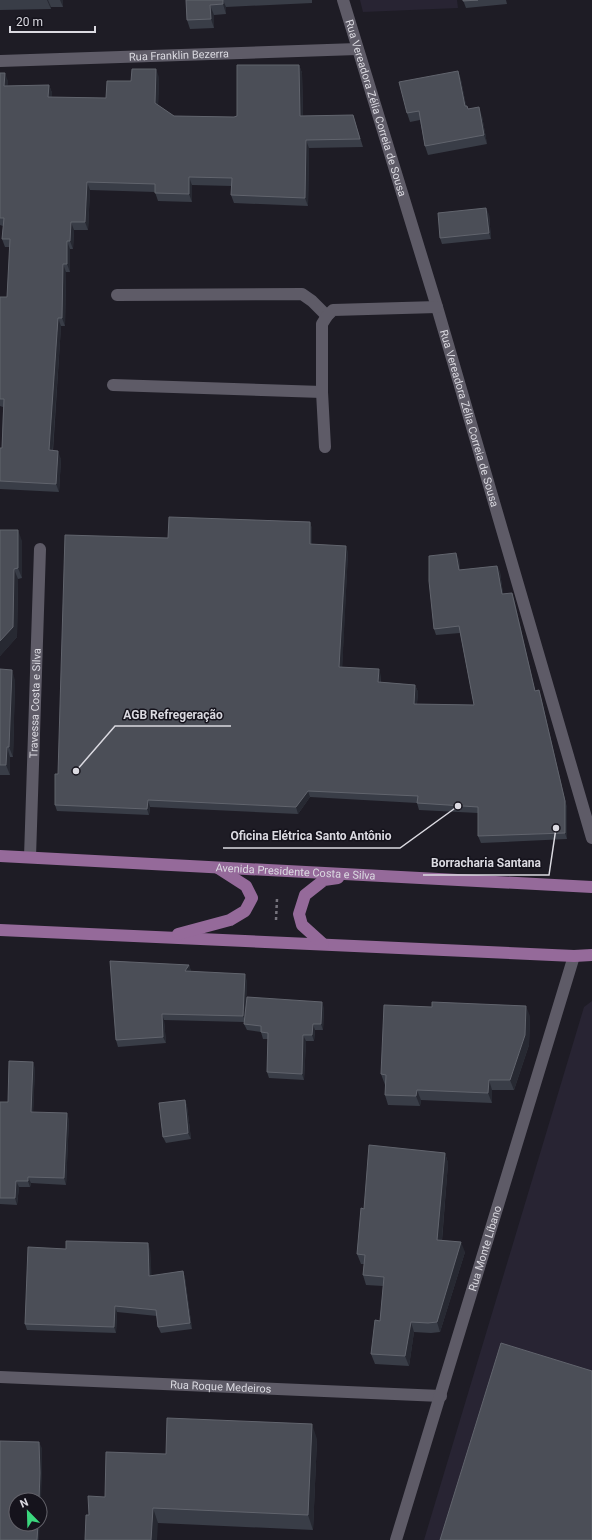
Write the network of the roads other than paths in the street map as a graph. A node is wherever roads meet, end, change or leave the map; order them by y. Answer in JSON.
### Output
{"nodes":[{"id":1,"x":343,"y":0,"type":"edge"},
{"id":2,"x":358,"y":49,"type":"junction"},
{"id":3,"x":0,"y":61,"type":"edge"},
{"id":4,"x":117,"y":294,"type":"dead end"},
{"id":5,"x":437,"y":307,"type":"junction"},
{"id":6,"x":327,"y":316,"type":"junction"},
{"id":7,"x":113,"y":385,"type":"dead end"},
{"id":8,"x":322,"y":392,"type":"junction"},
{"id":9,"x":325,"y":447,"type":"dead end"},
{"id":10,"x":40,"y":549,"type":"dead end"},
{"id":11,"x":592,"y":838,"type":"edge"},
{"id":12,"x":0,"y":856,"type":"edge"},
{"id":13,"x":30,"y":857,"type":"junction"},
{"id":14,"x":216,"y":866,"type":"junction"},
{"id":15,"x":361,"y":874,"type":"junction"},
{"id":16,"x":592,"y":887,"type":"edge"},
{"id":17,"x":0,"y":930,"type":"edge"},
{"id":18,"x":167,"y":937,"type":"junction"},
{"id":19,"x":323,"y":944,"type":"junction"},
{"id":20,"x":592,"y":955,"type":"edge"},
{"id":21,"x":574,"y":956,"type":"junction"},
{"id":22,"x":0,"y":1377,"type":"edge"},
{"id":23,"x":442,"y":1396,"type":"junction"},
{"id":24,"x":396,"y":1540,"type":"edge"}],
"edges":[{"from":1,"to":2,"type":"street","name":"Rua Vereadora Zélia Correia de Sousa"},
{"from":2,"to":3,"type":"street","name":"Rua Franklin Bezerra"},
{"from":2,"to":5,"type":"street","name":"Rua Vereadora Zélia Correia de Sousa"},
{"from":4,"to":6,"type":"street"},
{"from":5,"to":6,"type":"street"},
{"from":5,"to":11,"type":"street","name":"Rua Vereadora Zélia Correia de Sousa"},
{"from":6,"to":8,"type":"street"},
{"from":7,"to":8,"type":"street"},
{"from":8,"to":9,"type":"street"},
{"from":10,"to":13,"type":"street","name":"Travessa Costa e Silva"},
{"from":12,"to":13,"type":"main road","name":"Avenida Presidente Costa e Silva"},
{"from":13,"to":14,"type":"main road","name":"Avenida Presidente Costa e Silva"},
{"from":14,"to":15,"type":"main road","name":"Avenida Presidente Costa e Silva"},
{"from":14,"to":18,"type":"main road"},
{"from":15,"to":16,"type":"main road","name":"Avenida Presidente Costa e Silva"},
{"from":15,"to":19,"type":"main road"},
{"from":17,"to":18,"type":"main road"},
{"from":18,"to":19,"type":"main road"},
{"from":19,"to":21,"type":"main road"},
{"from":20,"to":21,"type":"main road"},
{"from":21,"to":23,"type":"street","name":"Rua Monte Líbano"},
{"from":22,"to":23,"type":"street","name":"Rua Roque Medeiros"},
{"from":23,"to":24,"type":"street","name":"Rua Monte Líbano"}]}
